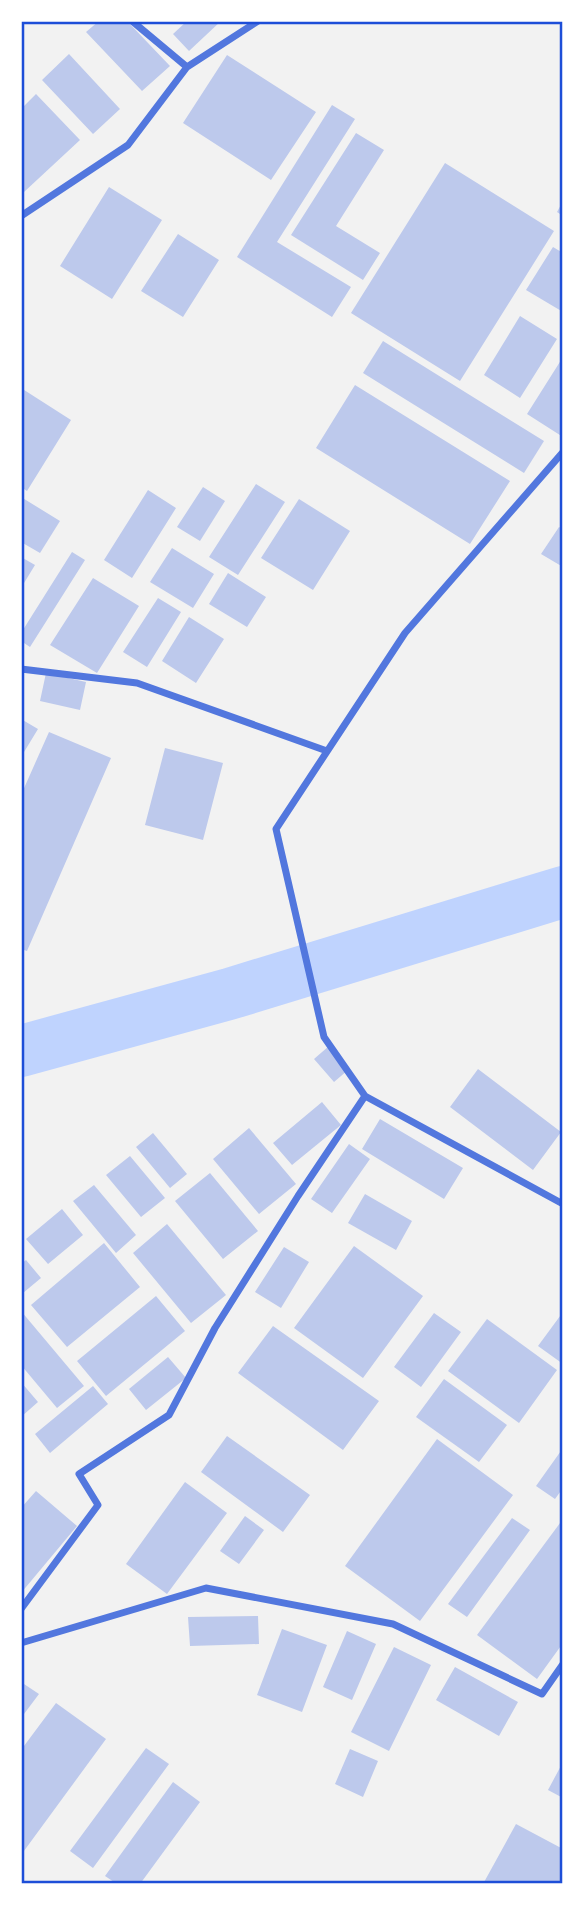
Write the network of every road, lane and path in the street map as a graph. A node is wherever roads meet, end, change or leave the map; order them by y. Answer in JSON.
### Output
{"nodes":[{"id":1,"x":132,"y":21,"type":"edge"},
{"id":2,"x":258,"y":21,"type":"edge"},
{"id":3,"x":187,"y":67,"type":"junction"},
{"id":4,"x":21,"y":216,"type":"edge"},
{"id":5,"x":563,"y":452,"type":"edge"},
{"id":6,"x":21,"y":669,"type":"edge"},
{"id":7,"x":327,"y":751,"type":"junction"},
{"id":8,"x":365,"y":1096,"type":"junction"},
{"id":9,"x":563,"y":1204,"type":"edge"},
{"id":10,"x":21,"y":1609,"type":"edge"},
{"id":11,"x":21,"y":1643,"type":"edge"},
{"id":12,"x":563,"y":1664,"type":"edge"}],
"edges":[{"from":1,"to":3,"type":"street"},
{"from":2,"to":3,"type":"street"},
{"from":3,"to":4,"type":"street"},
{"from":5,"to":7,"type":"street"},
{"from":6,"to":7,"type":"street"},
{"from":7,"to":8,"type":"street"},
{"from":8,"to":9,"type":"street"},
{"from":8,"to":10,"type":"street"},
{"from":11,"to":12,"type":"street"}]}
